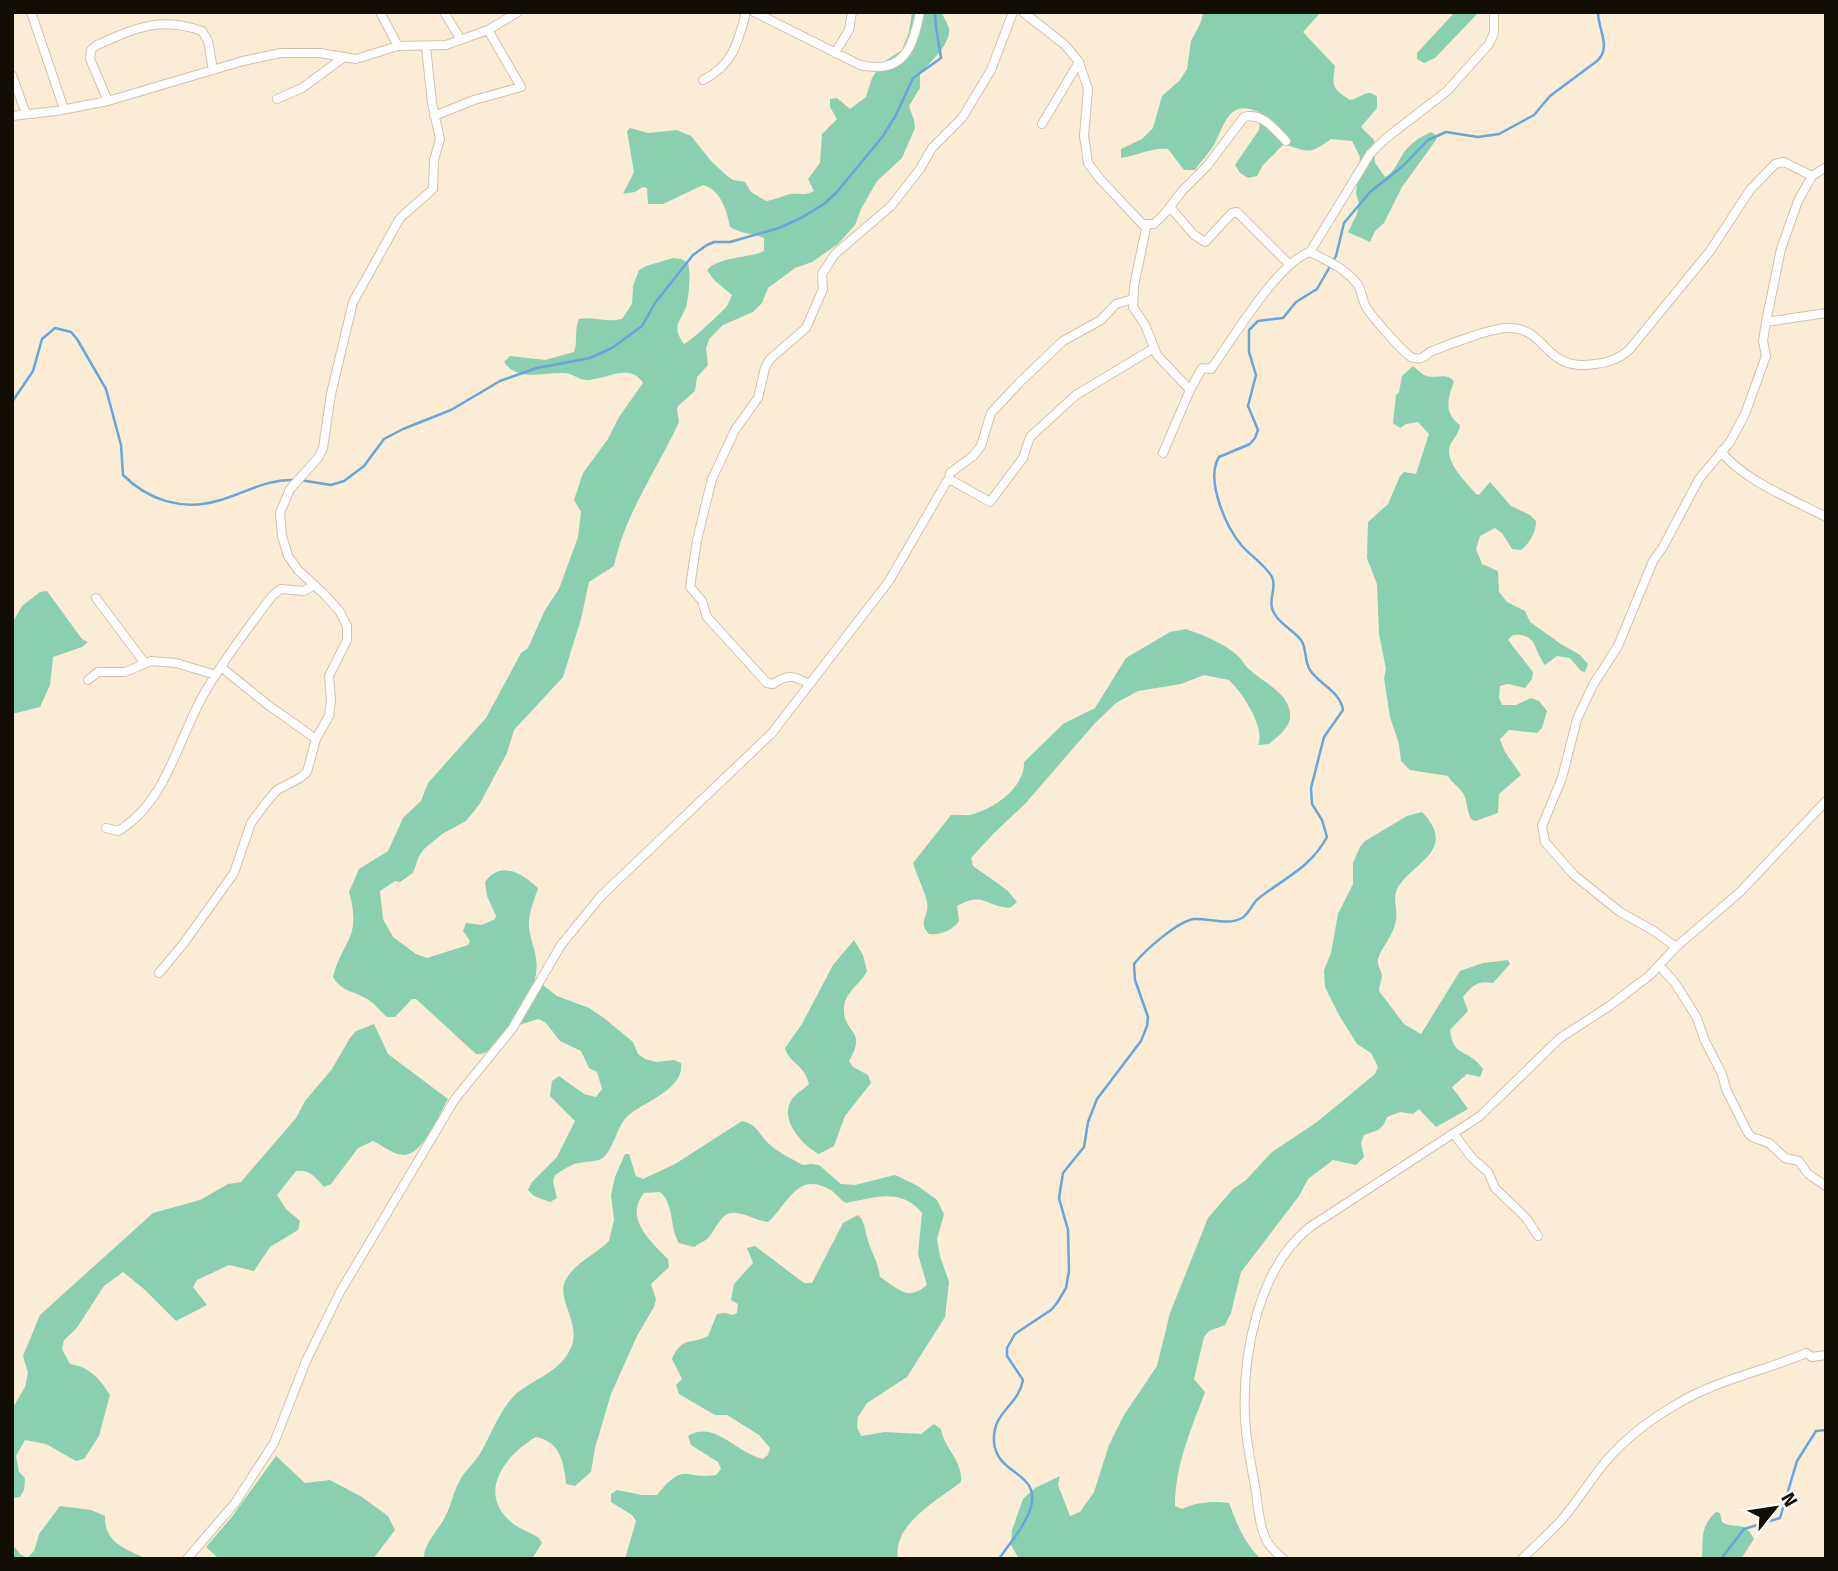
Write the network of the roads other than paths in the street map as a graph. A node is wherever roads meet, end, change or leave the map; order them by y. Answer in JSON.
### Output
{"nodes":[{"id":1,"x":31,"y":12,"type":"edge"},
{"id":2,"x":380,"y":12,"type":"edge"},
{"id":3,"x":444,"y":12,"type":"edge"},
{"id":4,"x":518,"y":12,"type":"edge"},
{"id":5,"x":746,"y":12,"type":"edge"},
{"id":6,"x":754,"y":12,"type":"edge"},
{"id":7,"x":852,"y":12,"type":"edge"},
{"id":8,"x":920,"y":12,"type":"edge"},
{"id":9,"x":1013,"y":12,"type":"edge"},
{"id":10,"x":1023,"y":12,"type":"edge"},
{"id":11,"x":1494,"y":12,"type":"edge"},
{"id":12,"x":488,"y":30,"type":"junction"},
{"id":13,"x":461,"y":40,"type":"junction"},
{"id":14,"x":398,"y":46,"type":"junction"},
{"id":15,"x":426,"y":47,"type":"junction"},
{"id":16,"x":835,"y":53,"type":"junction"},
{"id":17,"x":343,"y":58,"type":"junction"},
{"id":18,"x":1079,"y":62,"type":"junction"},
{"id":19,"x":213,"y":70,"type":"junction"},
{"id":20,"x":12,"y":75,"type":"edge"},
{"id":21,"x":702,"y":80,"type":"dead end"},
{"id":22,"x":277,"y":99,"type":"dead end"},
{"id":23,"x":108,"y":101,"type":"junction"},
{"id":24,"x":64,"y":109,"type":"junction"},
{"id":25,"x":26,"y":114,"type":"junction"},
{"id":26,"x":12,"y":116,"type":"edge"},
{"id":27,"x":434,"y":116,"type":"junction"},
{"id":28,"x":1042,"y":124,"type":"dead end"},
{"id":29,"x":1286,"y":141,"type":"dead end"},
{"id":30,"x":1826,"y":167,"type":"edge"},
{"id":31,"x":1812,"y":176,"type":"junction"},
{"id":32,"x":1170,"y":207,"type":"junction"},
{"id":33,"x":1145,"y":225,"type":"junction"},
{"id":34,"x":1310,"y":252,"type":"junction"},
{"id":35,"x":1290,"y":265,"type":"junction"},
{"id":36,"x":1133,"y":299,"type":"junction"},
{"id":37,"x":1826,"y":313,"type":"edge"},
{"id":38,"x":1766,"y":322,"type":"junction"},
{"id":39,"x":1154,"y":348,"type":"junction"},
{"id":40,"x":1189,"y":390,"type":"junction"},
{"id":41,"x":1721,"y":450,"type":"junction"},
{"id":42,"x":1163,"y":453,"type":"dead end"},
{"id":43,"x":949,"y":480,"type":"junction"},
{"id":44,"x":1826,"y":517,"type":"edge"},
{"id":45,"x":314,"y":585,"type":"junction"},
{"id":46,"x":96,"y":597,"type":"dead end"},
{"id":47,"x":144,"y":662,"type":"junction"},
{"id":48,"x":218,"y":671,"type":"junction"},
{"id":49,"x":88,"y":680,"type":"dead end"},
{"id":50,"x":809,"y":684,"type":"junction"},
{"id":51,"x":316,"y":738,"type":"junction"},
{"id":52,"x":1826,"y":801,"type":"edge"},
{"id":53,"x":106,"y":828,"type":"dead end"},
{"id":54,"x":1676,"y":947,"type":"junction"},
{"id":55,"x":1659,"y":965,"type":"junction"},
{"id":56,"x":159,"y":974,"type":"dead end"},
{"id":57,"x":1454,"y":1134,"type":"junction"},
{"id":58,"x":1826,"y":1185,"type":"edge"},
{"id":59,"x":1538,"y":1236,"type":"dead end"},
{"id":60,"x":1826,"y":1355,"type":"edge"},
{"id":61,"x":187,"y":1559,"type":"edge"},
{"id":62,"x":1283,"y":1559,"type":"edge"},
{"id":63,"x":1522,"y":1559,"type":"edge"}],
"edges":[{"from":1,"to":24,"type":"street"},
{"from":2,"to":14,"type":"street"},
{"from":3,"to":13,"type":"street"},
{"from":4,"to":12,"type":"street"},
{"from":5,"to":21,"type":"street"},
{"from":6,"to":16,"type":"street"},
{"from":7,"to":16,"type":"street"},
{"from":8,"to":16,"type":"street"},
{"from":9,"to":50,"type":"street"},
{"from":10,"to":18,"type":"street"},
{"from":11,"to":34,"type":"street"},
{"from":12,"to":13,"type":"street"},
{"from":12,"to":27,"type":"street"},
{"from":13,"to":15,"type":"street"},
{"from":14,"to":15,"type":"street"},
{"from":14,"to":17,"type":"street"},
{"from":15,"to":27,"type":"street"},
{"from":17,"to":19,"type":"street"},
{"from":17,"to":22,"type":"street"},
{"from":18,"to":28,"type":"street"},
{"from":18,"to":33,"type":"street"},
{"from":19,"to":23,"type":"street"},
{"from":19,"to":23,"type":"street"},
{"from":20,"to":25,"type":"street"},
{"from":23,"to":24,"type":"street"},
{"from":24,"to":25,"type":"street"},
{"from":25,"to":26,"type":"street"},
{"from":27,"to":45,"type":"street"},
{"from":29,"to":32,"type":"street"},
{"from":30,"to":31,"type":"street"},
{"from":31,"to":34,"type":"street"},
{"from":31,"to":38,"type":"street"},
{"from":32,"to":33,"type":"street"},
{"from":32,"to":35,"type":"street"},
{"from":33,"to":36,"type":"street"},
{"from":34,"to":35,"type":"street"},
{"from":35,"to":40,"type":"street"},
{"from":36,"to":39,"type":"street"},
{"from":36,"to":43,"type":"street"},
{"from":37,"to":38,"type":"street"},
{"from":38,"to":41,"type":"street"},
{"from":39,"to":40,"type":"street"},
{"from":39,"to":43,"type":"street"},
{"from":40,"to":42,"type":"street"},
{"from":41,"to":44,"type":"street"},
{"from":41,"to":54,"type":"street"},
{"from":43,"to":50,"type":"street"},
{"from":45,"to":48,"type":"street"},
{"from":45,"to":51,"type":"street"},
{"from":46,"to":47,"type":"street"},
{"from":47,"to":48,"type":"street"},
{"from":47,"to":49,"type":"street"},
{"from":48,"to":51,"type":"street"},
{"from":48,"to":53,"type":"street"},
{"from":50,"to":61,"type":"street"},
{"from":51,"to":56,"type":"street"},
{"from":52,"to":54,"type":"street"},
{"from":54,"to":55,"type":"street"},
{"from":55,"to":57,"type":"street"},
{"from":55,"to":58,"type":"street"},
{"from":57,"to":59,"type":"street"},
{"from":57,"to":62,"type":"street"},
{"from":60,"to":63,"type":"street"}]}
